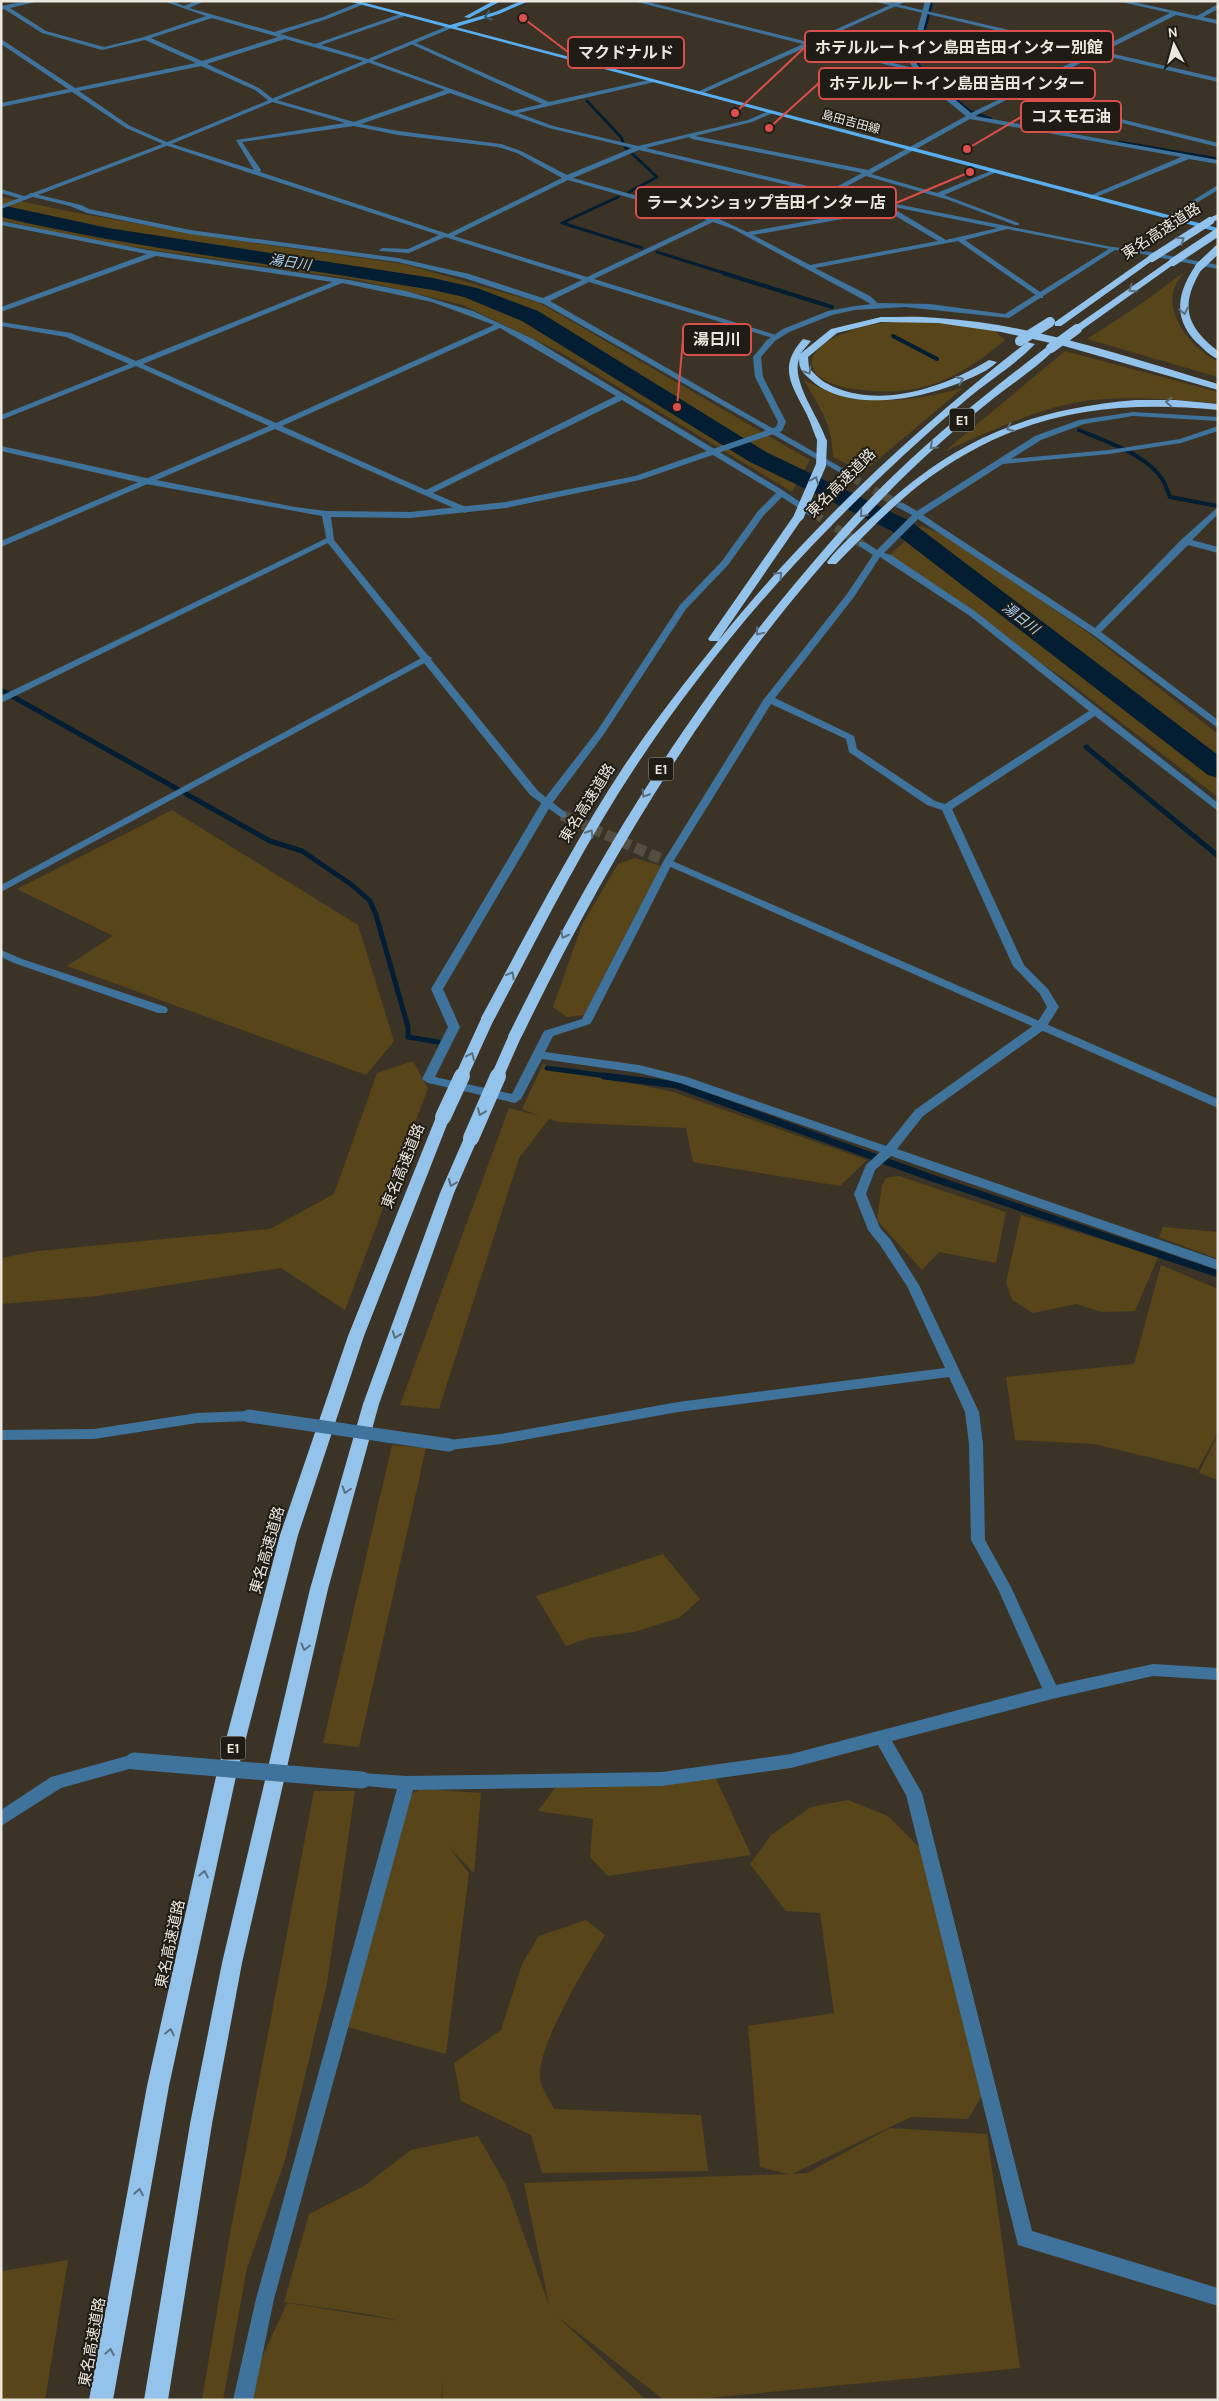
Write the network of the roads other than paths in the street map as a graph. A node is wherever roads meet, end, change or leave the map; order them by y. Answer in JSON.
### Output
{"nodes":[{"id":1,"x":35,"y":1,"type":"edge"},
{"id":2,"x":166,"y":1,"type":"edge"},
{"id":3,"x":202,"y":1,"type":"edge"},
{"id":4,"x":351,"y":1,"type":"edge"},
{"id":5,"x":498,"y":1,"type":"edge"},
{"id":6,"x":526,"y":1,"type":"edge"},
{"id":7,"x":636,"y":1,"type":"edge"},
{"id":8,"x":876,"y":1,"type":"edge"},
{"id":9,"x":904,"y":1,"type":"edge"},
{"id":10,"x":928,"y":1,"type":"edge"},
{"id":11,"x":1120,"y":1,"type":"edge"},
{"id":12,"x":1151,"y":1,"type":"edge"},
{"id":13,"x":360,"y":4,"type":"junction"},
{"id":14,"x":894,"y":6,"type":"junction"},
{"id":15,"x":1141,"y":6,"type":"junction"},
{"id":16,"x":1218,"y":6,"type":"edge"},
{"id":17,"x":3,"y":7,"type":"edge"},
{"id":18,"x":184,"y":8,"type":"junction"},
{"id":19,"x":925,"y":13,"type":"junction"},
{"id":20,"x":1175,"y":13,"type":"junction"},
{"id":21,"x":403,"y":15,"type":"junction"},
{"id":22,"x":211,"y":16,"type":"junction"},
{"id":23,"x":1198,"y":18,"type":"junction"},
{"id":24,"x":1218,"y":22,"type":"edge"},
{"id":25,"x":450,"y":28,"type":"junction"},
{"id":26,"x":276,"y":33,"type":"junction"},
{"id":27,"x":287,"y":36,"type":"junction"},
{"id":28,"x":146,"y":38,"type":"junction"},
{"id":29,"x":1,"y":41,"type":"edge"},
{"id":30,"x":412,"y":43,"type":"junction"},
{"id":31,"x":810,"y":44,"type":"junction"},
{"id":32,"x":317,"y":45,"type":"junction"},
{"id":33,"x":1097,"y":52,"type":"junction"},
{"id":34,"x":369,"y":61,"type":"junction"},
{"id":35,"x":200,"y":64,"type":"junction"},
{"id":36,"x":920,"y":72,"type":"junction"},
{"id":37,"x":1218,"y":80,"type":"edge"},
{"id":38,"x":653,"y":81,"type":"junction"},
{"id":39,"x":75,"y":90,"type":"junction"},
{"id":40,"x":449,"y":90,"type":"junction"},
{"id":41,"x":699,"y":93,"type":"junction"},
{"id":42,"x":1013,"y":94,"type":"junction"},
{"id":43,"x":271,"y":100,"type":"junction"},
{"id":44,"x":547,"y":104,"type":"junction"},
{"id":45,"x":1,"y":105,"type":"edge"},
{"id":46,"x":771,"y":112,"type":"junction"},
{"id":47,"x":510,"y":113,"type":"junction"},
{"id":48,"x":970,"y":116,"type":"junction"},
{"id":49,"x":354,"y":124,"type":"junction"},
{"id":50,"x":687,"y":136,"type":"junction"},
{"id":51,"x":167,"y":144,"type":"junction"},
{"id":52,"x":1218,"y":144,"type":"edge"},
{"id":53,"x":635,"y":147,"type":"junction"},
{"id":54,"x":912,"y":150,"type":"junction"},
{"id":55,"x":1189,"y":157,"type":"junction"},
{"id":56,"x":1218,"y":162,"type":"edge"},
{"id":57,"x":995,"y":171,"type":"junction"},
{"id":58,"x":255,"y":173,"type":"junction"},
{"id":59,"x":867,"y":173,"type":"junction"},
{"id":60,"x":567,"y":178,"type":"junction"},
{"id":61,"x":1,"y":185,"type":"edge"},
{"id":62,"x":1218,"y":188,"type":"edge"},
{"id":63,"x":1,"y":191,"type":"edge"},
{"id":64,"x":822,"y":191,"type":"junction"},
{"id":65,"x":830,"y":193,"type":"junction"},
{"id":66,"x":10,"y":194,"type":"junction"},
{"id":67,"x":938,"y":195,"type":"junction"},
{"id":68,"x":27,"y":197,"type":"junction"},
{"id":69,"x":1091,"y":197,"type":"junction"},
{"id":70,"x":881,"y":204,"type":"junction"},
{"id":71,"x":73,"y":205,"type":"junction"},
{"id":72,"x":1,"y":207,"type":"edge"},
{"id":73,"x":888,"y":209,"type":"junction"},
{"id":74,"x":1218,"y":216,"type":"edge"},
{"id":75,"x":1169,"y":217,"type":"junction"},
{"id":76,"x":712,"y":220,"type":"junction"},
{"id":77,"x":1181,"y":220,"type":"junction"},
{"id":78,"x":1,"y":223,"type":"edge"},
{"id":79,"x":1009,"y":227,"type":"junction"},
{"id":80,"x":1029,"y":231,"type":"junction"},
{"id":81,"x":1218,"y":231,"type":"edge"},
{"id":82,"x":746,"y":234,"type":"junction"},
{"id":83,"x":446,"y":235,"type":"junction"},
{"id":84,"x":961,"y":240,"type":"junction"},
{"id":85,"x":945,"y":242,"type":"junction"},
{"id":86,"x":1114,"y":248,"type":"junction"},
{"id":87,"x":1218,"y":249,"type":"edge"},
{"id":88,"x":402,"y":251,"type":"junction"},
{"id":89,"x":1134,"y":251,"type":"junction"},
{"id":90,"x":154,"y":254,"type":"junction"},
{"id":91,"x":398,"y":260,"type":"junction"},
{"id":92,"x":810,"y":267,"type":"junction"},
{"id":93,"x":1218,"y":267,"type":"edge"},
{"id":94,"x":590,"y":279,"type":"junction"},
{"id":95,"x":343,"y":280,"type":"junction"},
{"id":96,"x":1040,"y":296,"type":"junction"},
{"id":97,"x":543,"y":301,"type":"junction"},
{"id":98,"x":877,"y":306,"type":"junction"},
{"id":99,"x":1,"y":310,"type":"edge"},
{"id":100,"x":1,"y":324,"type":"edge"},
{"id":101,"x":500,"y":325,"type":"junction"},
{"id":102,"x":774,"y":337,"type":"junction"},
{"id":103,"x":1025,"y":343,"type":"junction"},
{"id":104,"x":1218,"y":356,"type":"edge"},
{"id":105,"x":137,"y":364,"type":"junction"},
{"id":106,"x":1218,"y":382,"type":"edge"},
{"id":107,"x":1218,"y":387,"type":"edge"},
{"id":108,"x":623,"y":396,"type":"junction"},
{"id":109,"x":1218,"y":407,"type":"edge"},
{"id":110,"x":1,"y":418,"type":"edge"},
{"id":111,"x":1218,"y":419,"type":"edge"},
{"id":112,"x":276,"y":426,"type":"junction"},
{"id":113,"x":1218,"y":428,"type":"edge"},
{"id":114,"x":773,"y":432,"type":"junction"},
{"id":115,"x":1,"y":448,"type":"edge"},
{"id":116,"x":716,"y":451,"type":"junction"},
{"id":117,"x":1002,"y":462,"type":"junction"},
{"id":118,"x":853,"y":478,"type":"tunnel mouth"},
{"id":119,"x":146,"y":481,"type":"junction"},
{"id":120,"x":426,"y":493,"type":"junction"},
{"id":121,"x":781,"y":493,"type":"junction"},
{"id":122,"x":895,"y":506,"type":"junction"},
{"id":123,"x":465,"y":510,"type":"junction"},
{"id":124,"x":1217,"y":510,"type":"edge"},
{"id":125,"x":326,"y":514,"type":"junction"},
{"id":126,"x":815,"y":514,"type":"tunnel mouth"},
{"id":127,"x":915,"y":517,"type":"junction"},
{"id":128,"x":857,"y":536,"type":"junction"},
{"id":129,"x":330,"y":540,"type":"junction"},
{"id":130,"x":1185,"y":541,"type":"junction"},
{"id":131,"x":1,"y":544,"type":"edge"},
{"id":132,"x":1218,"y":550,"type":"edge"},
{"id":133,"x":878,"y":554,"type":"junction"},
{"id":134,"x":1095,"y":632,"type":"junction"},
{"id":135,"x":428,"y":658,"type":"junction"},
{"id":136,"x":769,"y":699,"type":"junction"},
{"id":137,"x":2,"y":700,"type":"edge"},
{"id":138,"x":1096,"y":711,"type":"junction"},
{"id":139,"x":1218,"y":725,"type":"edge"},
{"id":140,"x":652,"y":735,"type":"junction"},
{"id":141,"x":546,"y":804,"type":"junction"},
{"id":142,"x":946,"y":808,"type":"junction"},
{"id":143,"x":1218,"y":808,"type":"edge"},
{"id":144,"x":562,"y":816,"type":"tunnel mouth"},
{"id":145,"x":668,"y":862,"type":"junction"},
{"id":146,"x":1,"y":889,"type":"edge"},
{"id":147,"x":1,"y":953,"type":"edge"},
{"id":148,"x":162,"y":1010,"type":"dead end"},
{"id":149,"x":1041,"y":1026,"type":"junction"},
{"id":150,"x":538,"y":1055,"type":"junction"},
{"id":151,"x":1218,"y":1104,"type":"edge"},
{"id":152,"x":887,"y":1152,"type":"junction"},
{"id":153,"x":1218,"y":1265,"type":"edge"},
{"id":154,"x":952,"y":1372,"type":"junction"},
{"id":155,"x":1,"y":1435,"type":"edge"},
{"id":156,"x":1218,"y":1674,"type":"edge"},
{"id":157,"x":1052,"y":1692,"type":"junction"},
{"id":158,"x":883,"y":1738,"type":"junction"},
{"id":159,"x":407,"y":1784,"type":"junction"},
{"id":160,"x":1,"y":1819,"type":"edge"},
{"id":161,"x":1218,"y":2297,"type":"edge"},
{"id":162,"x":101,"y":2400,"type":"edge"},
{"id":163,"x":156,"y":2400,"type":"edge"},
{"id":164,"x":243,"y":2400,"type":"edge"}],
"edges":[{"from":1,"to":17,"type":"street"},
{"from":2,"to":18,"type":"street"},
{"from":3,"to":18,"type":"street"},
{"from":4,"to":13,"type":"main road","name":"島田吉田線"},
{"from":5,"to":25,"type":"main road"},
{"from":6,"to":25,"type":"main road","one_way":true},
{"from":7,"to":31,"type":"street"},
{"from":8,"to":14,"type":"street"},
{"from":9,"to":14,"type":"street"},
{"from":10,"to":19,"type":"street"},
{"from":11,"to":15,"type":"street"},
{"from":12,"to":15,"type":"street"},
{"from":13,"to":21,"type":"main road","name":"島田吉田線"},
{"from":13,"to":26,"type":"street"},
{"from":14,"to":19,"type":"street"},
{"from":14,"to":31,"type":"street"},
{"from":15,"to":20,"type":"street"},
{"from":16,"to":23,"type":"street"},
{"from":17,"to":28,"type":"street"},
{"from":18,"to":22,"type":"street"},
{"from":19,"to":33,"type":"street"},
{"from":19,"to":36,"type":"street"},
{"from":20,"to":23,"type":"street"},
{"from":20,"to":33,"type":"street"},
{"from":21,"to":25,"type":"main road","name":"島田吉田線"},
{"from":21,"to":32,"type":"street"},
{"from":22,"to":26,"type":"street"},
{"from":22,"to":28,"type":"street"},
{"from":23,"to":24,"type":"street"},
{"from":25,"to":30,"type":"street"},
{"from":25,"to":38,"type":"main road","name":"島田吉田線"},
{"from":26,"to":27,"type":"street"},
{"from":27,"to":32,"type":"street"},
{"from":27,"to":35,"type":"street"},
{"from":28,"to":35,"type":"street"},
{"from":29,"to":39,"type":"street"},
{"from":30,"to":34,"type":"street"},
{"from":30,"to":44,"type":"street"},
{"from":31,"to":36,"type":"street"},
{"from":31,"to":41,"type":"street"},
{"from":32,"to":34,"type":"street"},
{"from":33,"to":37,"type":"street"},
{"from":33,"to":42,"type":"street"},
{"from":34,"to":40,"type":"street"},
{"from":34,"to":43,"type":"street"},
{"from":35,"to":39,"type":"street"},
{"from":35,"to":43,"type":"street"},
{"from":36,"to":42,"type":"street"},
{"from":36,"to":48,"type":"street"},
{"from":38,"to":41,"type":"main road","name":"島田吉田線"},
{"from":38,"to":44,"type":"street"},
{"from":39,"to":45,"type":"street"},
{"from":39,"to":51,"type":"street"},
{"from":40,"to":47,"type":"street"},
{"from":40,"to":49,"type":"street"},
{"from":41,"to":46,"type":"main road","name":"島田吉田線"},
{"from":42,"to":48,"type":"street"},
{"from":42,"to":52,"type":"street"},
{"from":43,"to":49,"type":"street"},
{"from":43,"to":51,"type":"street"},
{"from":44,"to":47,"type":"street"},
{"from":46,"to":50,"type":"street"},
{"from":46,"to":54,"type":"main road","name":"島田吉田線"},
{"from":47,"to":53,"type":"street"},
{"from":48,"to":54,"type":"street"},
{"from":48,"to":55,"type":"street"},
{"from":49,"to":58,"type":"street"},
{"from":49,"to":60,"type":"street"},
{"from":50,"to":53,"type":"street"},
{"from":50,"to":59,"type":"street"},
{"from":51,"to":58,"type":"street"},
{"from":51,"to":68,"type":"street"},
{"from":53,"to":60,"type":"street"},
{"from":53,"to":64,"type":"street"},
{"from":54,"to":57,"type":"main road","name":"島田吉田線"},
{"from":54,"to":59,"type":"street"},
{"from":55,"to":56,"type":"street"},
{"from":55,"to":69,"type":"street"},
{"from":57,"to":67,"type":"street"},
{"from":57,"to":69,"type":"main road","name":"島田吉田線"},
{"from":58,"to":83,"type":"street"},
{"from":59,"to":65,"type":"street"},
{"from":59,"to":67,"type":"street"},
{"from":60,"to":76,"type":"street"},
{"from":60,"to":83,"type":"street"},
{"from":61,"to":66,"type":"street"},
{"from":62,"to":75,"type":"street"},
{"from":63,"to":66,"type":"street"},
{"from":64,"to":65,"type":"street"},
{"from":64,"to":76,"type":"street"},
{"from":65,"to":70,"type":"street"},
{"from":66,"to":68,"type":"street"},
{"from":67,"to":80,"type":"street"},
{"from":68,"to":71,"type":"street"},
{"from":68,"to":72,"type":"street"},
{"from":69,"to":75,"type":"main road","name":"島田吉田線"},
{"from":70,"to":73,"type":"street"},
{"from":70,"to":79,"type":"street"},
{"from":71,"to":88,"type":"street"},
{"from":71,"to":91,"type":"street"},
{"from":73,"to":82,"type":"street"},
{"from":73,"to":85,"type":"street"},
{"from":103,"to":74,"type":"highway","name":"東名高速道路","number":"E1","one_way":true,"bridge":true},
{"from":75,"to":77,"type":"main road","name":"島田吉田線"},
{"from":76,"to":82,"type":"street"},
{"from":76,"to":94,"type":"street"},
{"from":77,"to":81,"type":"main road","name":"島田吉田線"},
{"from":77,"to":89,"type":"street"},
{"from":78,"to":90,"type":"street"},
{"from":79,"to":80,"type":"street"},
{"from":79,"to":84,"type":"street"},
{"from":80,"to":86,"type":"street"},
{"from":81,"to":128,"type":"highway","number":"E1","one_way":true,"bridge":true},
{"from":82,"to":92,"type":"street"},
{"from":83,"to":88,"type":"street"},
{"from":83,"to":94,"type":"street"},
{"from":84,"to":85,"type":"street"},
{"from":84,"to":96,"type":"street"},
{"from":85,"to":92,"type":"street"},
{"from":86,"to":89,"type":"street"},
{"from":86,"to":96,"type":"street"},
{"from":87,"to":104,"type":"highway","one_way":true,"bridge":true},
{"from":88,"to":91,"type":"street"},
{"from":89,"to":93,"type":"street"},
{"from":90,"to":95,"type":"street"},
{"from":90,"to":99,"type":"street"},
{"from":91,"to":97,"type":"street"},
{"from":92,"to":98,"type":"street"},
{"from":94,"to":97,"type":"street"},
{"from":94,"to":102,"type":"street"},
{"from":95,"to":101,"type":"street"},
{"from":95,"to":105,"type":"street"},
{"from":96,"to":98,"type":"street"},
{"from":97,"to":114,"type":"street"},
{"from":98,"to":102,"type":"street"},
{"from":100,"to":105,"type":"street"},
{"from":101,"to":108,"type":"street"},
{"from":101,"to":112,"type":"street"},
{"from":102,"to":114,"type":"street"},
{"from":107,"to":103,"type":"highway","one_way":true},
{"from":140,"to":103,"type":"highway","name":"東名高速道路","number":"E1","one_way":true},
{"from":105,"to":110,"type":"street"},
{"from":105,"to":112,"type":"street"},
{"from":140,"to":106,"type":"highway","one_way":true,"bridge":true},
{"from":108,"to":116,"type":"street"},
{"from":108,"to":120,"type":"street"},
{"from":109,"to":122,"type":"highway","one_way":true},
{"from":111,"to":117,"type":"street"},
{"from":112,"to":119,"type":"street"},
{"from":112,"to":120,"type":"street"},
{"from":113,"to":117,"type":"street"},
{"from":114,"to":116,"type":"street"},
{"from":114,"to":118,"type":"street"},
{"from":115,"to":119,"type":"street"},
{"from":116,"to":121,"type":"street"},
{"from":116,"to":123,"type":"street"},
{"from":117,"to":127,"type":"street"},
{"from":119,"to":125,"type":"street"},
{"from":119,"to":131,"type":"street"},
{"from":120,"to":123,"type":"street"},
{"from":121,"to":126,"type":"street"},
{"from":121,"to":141,"type":"street"},
{"from":122,"to":127,"type":"street"},
{"from":122,"to":128,"type":"highway"},
{"from":123,"to":125,"type":"street"},
{"from":124,"to":130,"type":"street"},
{"from":125,"to":129,"type":"street"},
{"from":127,"to":133,"type":"street"},
{"from":127,"to":134,"type":"street"},
{"from":128,"to":133,"type":"street"},
{"from":128,"to":163,"type":"highway","number":"E1","one_way":true,"bridge":true},
{"from":129,"to":135,"type":"street"},
{"from":129,"to":137,"type":"street"},
{"from":130,"to":132,"type":"street"},
{"from":130,"to":134,"type":"street"},
{"from":133,"to":136,"type":"street"},
{"from":133,"to":138,"type":"street"},
{"from":134,"to":139,"type":"street"},
{"from":135,"to":141,"type":"street"},
{"from":135,"to":146,"type":"street"},
{"from":136,"to":142,"type":"street"},
{"from":136,"to":145,"type":"street"},
{"from":138,"to":142,"type":"street"},
{"from":138,"to":143,"type":"street"},
{"from":162,"to":140,"type":"highway","name":"東名高速道路","number":"E1","one_way":true,"bridge":true},
{"from":141,"to":144,"type":"street"},
{"from":141,"to":150,"type":"street"},
{"from":142,"to":149,"type":"street"},
{"from":145,"to":149,"type":"street"},
{"from":145,"to":150,"type":"street"},
{"from":147,"to":148,"type":"street"},
{"from":149,"to":151,"type":"street"},
{"from":149,"to":152,"type":"street"},
{"from":150,"to":152,"type":"street"},
{"from":152,"to":153,"type":"street"},
{"from":152,"to":154,"type":"street"},
{"from":154,"to":155,"type":"street","bridge":true},
{"from":154,"to":157,"type":"street"},
{"from":156,"to":157,"type":"street"},
{"from":157,"to":158,"type":"street"},
{"from":158,"to":159,"type":"street"},
{"from":158,"to":161,"type":"street"},
{"from":159,"to":160,"type":"street","bridge":true},
{"from":159,"to":164,"type":"street"}]}
